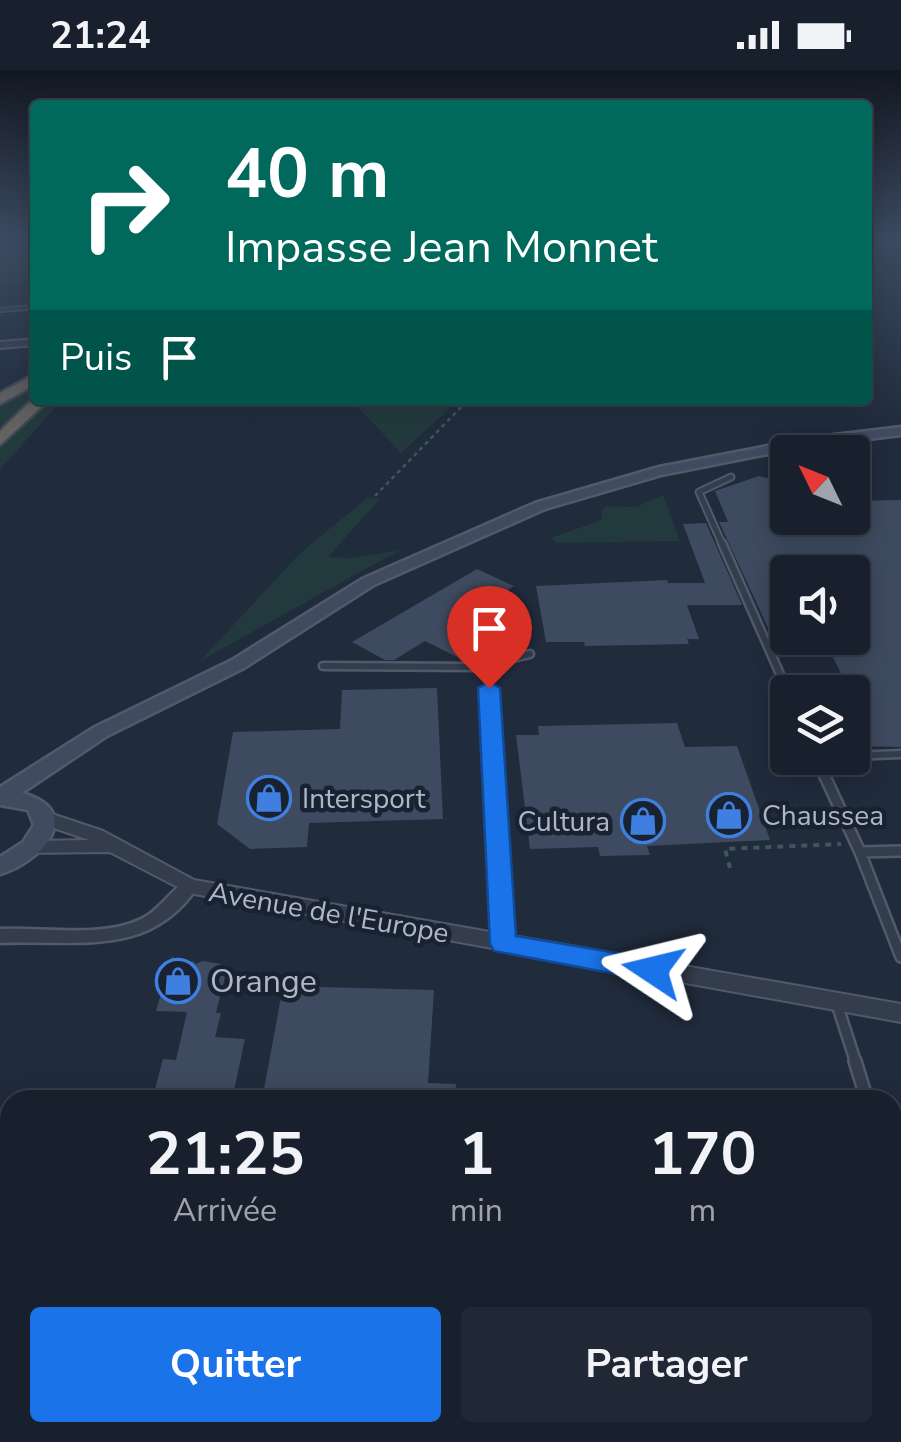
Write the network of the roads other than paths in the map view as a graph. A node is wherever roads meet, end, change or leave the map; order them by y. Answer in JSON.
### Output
{"nodes":[{"id":1,"x":30,"y":307,"type":"edge"},
{"id":2,"x":0,"y":310,"type":"edge"},
{"id":3,"x":30,"y":342,"type":"edge"},
{"id":4,"x":0,"y":345,"type":"edge"},
{"id":5,"x":30,"y":381,"type":"edge"},
{"id":6,"x":30,"y":396,"type":"edge"},
{"id":7,"x":0,"y":398,"type":"edge"},
{"id":8,"x":35,"y":405,"type":"edge"},
{"id":9,"x":0,"y":424,"type":"edge"},
{"id":10,"x":901,"y":428,"type":"edge"},
{"id":11,"x":0,"y":440,"type":"edge"},
{"id":12,"x":731,"y":477,"type":"dead end"},
{"id":13,"x":530,"y":654,"type":"dead end"},
{"id":14,"x":323,"y":666,"type":"dead end"},
{"id":15,"x":780,"y":675,"type":"edge"},
{"id":16,"x":489,"y":688,"type":"dead end"},
{"id":17,"x":78,"y":748,"type":"junction"},
{"id":18,"x":901,"y":754,"type":"edge"},
{"id":19,"x":870,"y":755,"type":"edge"},
{"id":20,"x":824,"y":775,"type":"edge"},
{"id":21,"x":0,"y":797,"type":"edge"},
{"id":22,"x":42,"y":812,"type":"junction"},
{"id":23,"x":33,"y":848,"type":"junction"},
{"id":24,"x":858,"y":848,"type":"junction"},
{"id":25,"x":119,"y":850,"type":"junction"},
{"id":26,"x":901,"y":851,"type":"edge"},
{"id":27,"x":0,"y":866,"type":"edge"},
{"id":28,"x":189,"y":886,"type":"junction"},
{"id":29,"x":0,"y":936,"type":"edge"},
{"id":30,"x":503,"y":944,"type":"junction"},
{"id":31,"x":901,"y":957,"type":"edge"},
{"id":32,"x":836,"y":1001,"type":"junction"},
{"id":33,"x":901,"y":1013,"type":"edge"},
{"id":34,"x":864,"y":1090,"type":"edge"}],
"edges":[{"from":1,"to":2,"type":"lane"},
{"from":3,"to":4,"type":"street"},
{"from":5,"to":7,"type":"highway"},
{"from":6,"to":9,"type":"highway"},
{"from":8,"to":11,"type":"highway"},
{"from":10,"to":17,"type":"main road"},
{"from":12,"to":15,"type":"lane"},
{"from":13,"to":14,"type":"lane"},
{"from":16,"to":30,"type":"street"},
{"from":17,"to":21,"type":"main road"},
{"from":17,"to":22,"type":"main road"},
{"from":18,"to":19,"type":"lane"},
{"from":20,"to":24,"type":"lane"},
{"from":21,"to":22,"type":"main road"},
{"from":22,"to":23,"type":"main road"},
{"from":22,"to":25,"type":"street","name":"Avenue de l'Europe"},
{"from":23,"to":25,"type":"street"},
{"from":23,"to":27,"type":"main road"},
{"from":24,"to":26,"type":"lane"},
{"from":24,"to":31,"type":"lane"},
{"from":25,"to":28,"type":"street","name":"Avenue de l'Europe"},
{"from":28,"to":29,"type":"street"},
{"from":28,"to":30,"type":"street","name":"Avenue de l'Europe"},
{"from":30,"to":32,"type":"street","name":"Avenue de l'Europe"},
{"from":32,"to":33,"type":"street","name":"Avenue de l'Europe"},
{"from":32,"to":34,"type":"lane"}]}
